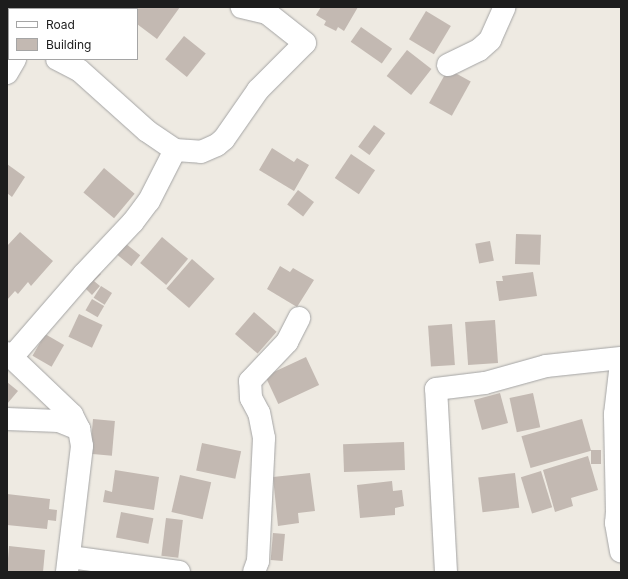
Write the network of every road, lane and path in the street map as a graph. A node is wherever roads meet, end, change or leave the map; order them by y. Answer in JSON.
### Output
{"nodes":[{"id":1,"x":242,"y":7,"type":"edge"},
{"id":2,"x":505,"y":7,"type":"edge"},
{"id":3,"x":14,"y":60,"type":"edge"},
{"id":4,"x":59,"y":60,"type":"edge"},
{"id":5,"x":448,"y":65,"type":"dead end"},
{"id":6,"x":7,"y":73,"type":"edge"},
{"id":7,"x":175,"y":150,"type":"junction"},
{"id":8,"x":299,"y":318,"type":"dead end"},
{"id":9,"x":10,"y":355,"type":"edge"},
{"id":10,"x":621,"y":358,"type":"edge"},
{"id":11,"x":621,"y":363,"type":"edge"},
{"id":12,"x":7,"y":419,"type":"edge"},
{"id":13,"x":79,"y":429,"type":"junction"},
{"id":14,"x":619,"y":511,"type":"edge"},
{"id":15,"x":621,"y":552,"type":"edge"},
{"id":16,"x":68,"y":564,"type":"edge"},
{"id":17,"x":179,"y":572,"type":"edge"},
{"id":18,"x":254,"y":572,"type":"edge"},
{"id":19,"x":446,"y":572,"type":"edge"}],
"edges":[{"from":1,"to":7,"type":"street"},
{"from":2,"to":5,"type":"street"},
{"from":3,"to":6,"type":"street"},
{"from":4,"to":7,"type":"street"},
{"from":7,"to":9,"type":"street"},
{"from":8,"to":18,"type":"street"},
{"from":9,"to":13,"type":"street"},
{"from":10,"to":19,"type":"street"},
{"from":11,"to":14,"type":"street"},
{"from":12,"to":13,"type":"street"},
{"from":13,"to":16,"type":"street"},
{"from":14,"to":15,"type":"street"},
{"from":16,"to":17,"type":"street"}]}
